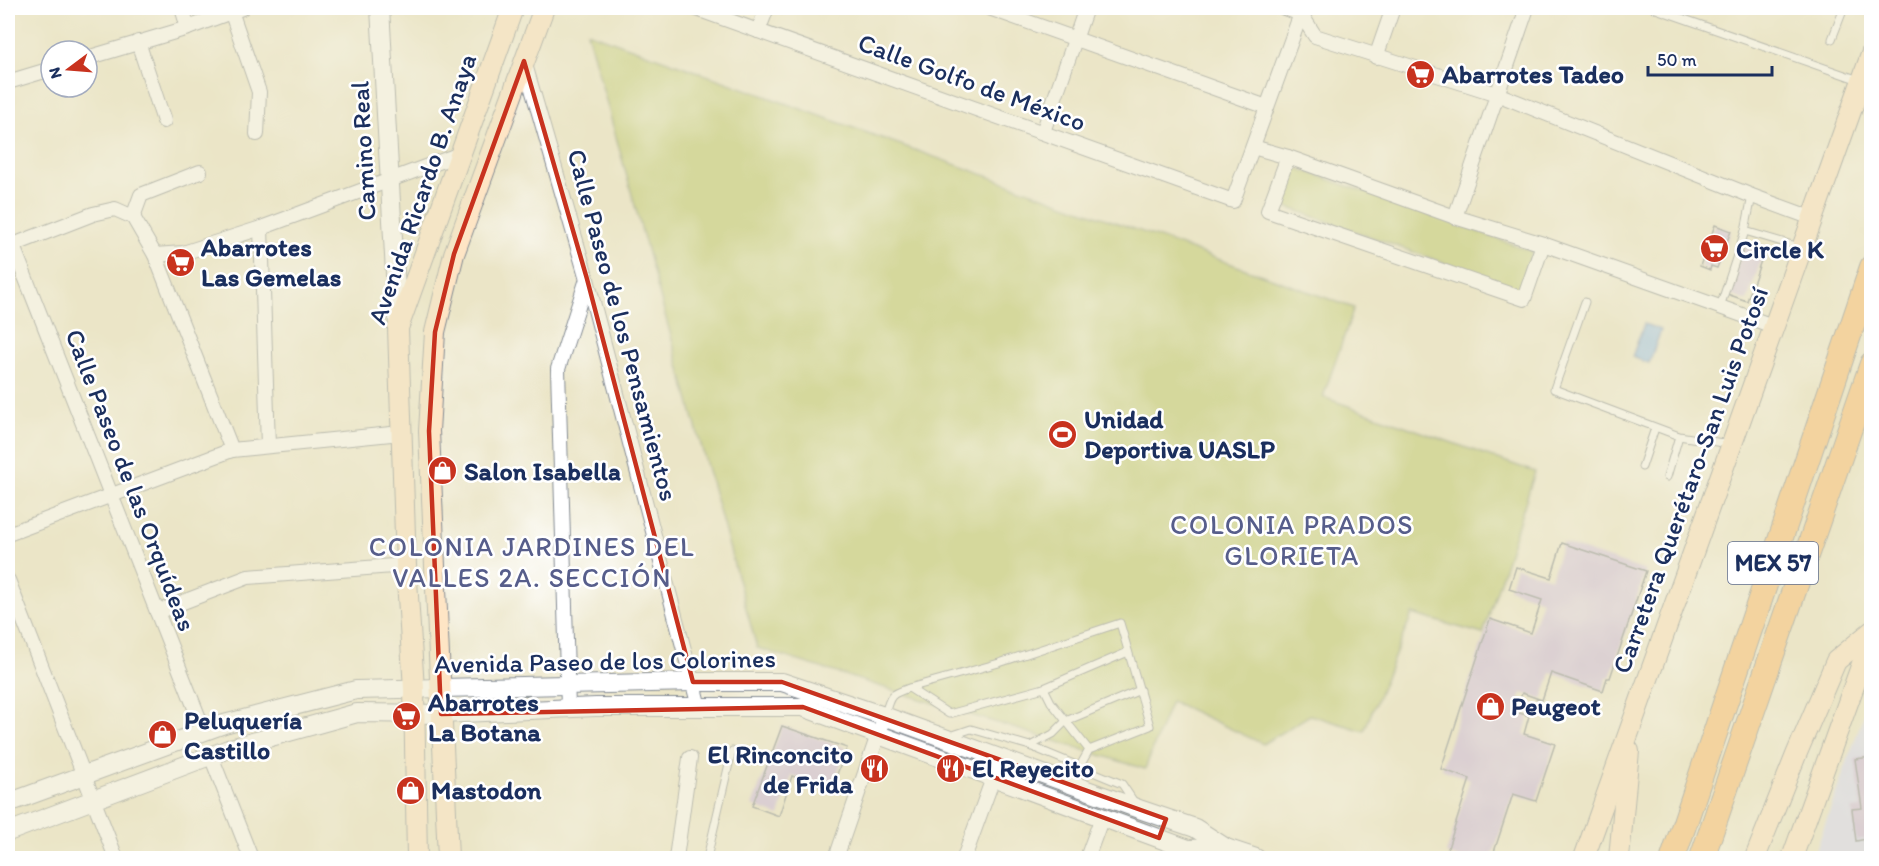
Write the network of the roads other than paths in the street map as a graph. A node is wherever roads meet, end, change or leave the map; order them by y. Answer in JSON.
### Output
{"nodes":[{"id":1,"x":182,"y":8,"type":"edge"},
{"id":2,"x":380,"y":8,"type":"edge"},
{"id":3,"x":513,"y":8,"type":"edge"},
{"id":4,"x":543,"y":8,"type":"edge"},
{"id":5,"x":694,"y":8,"type":"edge"},
{"id":6,"x":767,"y":8,"type":"edge"},
{"id":7,"x":989,"y":8,"type":"edge"},
{"id":8,"x":1086,"y":8,"type":"edge"},
{"id":9,"x":1284,"y":8,"type":"edge"},
{"id":10,"x":1393,"y":8,"type":"edge"},
{"id":11,"x":1527,"y":8,"type":"edge"},
{"id":12,"x":1653,"y":8,"type":"edge"},
{"id":13,"x":1844,"y":8,"type":"edge"},
{"id":14,"x":237,"y":10,"type":"edge"},
{"id":15,"x":1302,"y":11,"type":"edge"},
{"id":16,"x":188,"y":28,"type":"junction"},
{"id":17,"x":758,"y":31,"type":"junction"},
{"id":18,"x":1076,"y":37,"type":"junction"},
{"id":19,"x":1832,"y":39,"type":"dead end"},
{"id":20,"x":138,"y":42,"type":"junction"},
{"id":21,"x":1872,"y":52,"type":"edge"},
{"id":22,"x":99,"y":54,"type":"edge"},
{"id":23,"x":1376,"y":57,"type":"junction"},
{"id":24,"x":524,"y":61,"type":"junction"},
{"id":25,"x":39,"y":73,"type":"edge"},
{"id":26,"x":1861,"y":81,"type":"junction"},
{"id":27,"x":8,"y":82,"type":"edge"},
{"id":28,"x":1497,"y":94,"type":"junction"},
{"id":29,"x":1267,"y":107,"type":"junction"},
{"id":30,"x":164,"y":121,"type":"dead end"},
{"id":31,"x":1042,"y":132,"type":"junction"},
{"id":32,"x":257,"y":134,"type":"dead end"},
{"id":33,"x":1253,"y":147,"type":"junction"},
{"id":34,"x":460,"y":154,"type":"junction"},
{"id":35,"x":1288,"y":157,"type":"junction"},
{"id":36,"x":200,"y":172,"type":"dead end"},
{"id":37,"x":390,"y":180,"type":"junction"},
{"id":38,"x":1752,"y":196,"type":"junction"},
{"id":39,"x":133,"y":217,"type":"junction"},
{"id":40,"x":1455,"y":217,"type":"junction"},
{"id":41,"x":1812,"y":218,"type":"junction"},
{"id":42,"x":261,"y":228,"type":"junction"},
{"id":43,"x":1745,"y":231,"type":"junction"},
{"id":44,"x":1543,"y":244,"type":"junction"},
{"id":45,"x":10,"y":246,"type":"edge"},
{"id":46,"x":1802,"y":248,"type":"junction"},
{"id":47,"x":155,"y":255,"type":"junction"},
{"id":48,"x":1872,"y":267,"type":"edge"},
{"id":49,"x":588,"y":279,"type":"junction"},
{"id":50,"x":1585,"y":303,"type":"dead end"},
{"id":51,"x":1720,"y":308,"type":"junction"},
{"id":52,"x":1773,"y":326,"type":"junction"},
{"id":53,"x":398,"y":328,"type":"junction"},
{"id":54,"x":1872,"y":364,"type":"edge"},
{"id":55,"x":1655,"y":428,"type":"junction"},
{"id":56,"x":400,"y":433,"type":"junction"},
{"id":57,"x":1679,"y":436,"type":"junction"},
{"id":58,"x":1731,"y":444,"type":"junction"},
{"id":59,"x":268,"y":446,"type":"junction"},
{"id":60,"x":232,"y":450,"type":"junction"},
{"id":61,"x":1642,"y":467,"type":"dead end"},
{"id":62,"x":1667,"y":477,"type":"dead end"},
{"id":63,"x":111,"y":495,"type":"junction"},
{"id":64,"x":8,"y":534,"type":"edge"},
{"id":65,"x":406,"y":565,"type":"junction"},
{"id":66,"x":8,"y":580,"type":"edge"},
{"id":67,"x":157,"y":612,"type":"junction"},
{"id":68,"x":1872,"y":634,"type":"edge"},
{"id":69,"x":1128,"y":652,"type":"junction"},
{"id":70,"x":1868,"y":659,"type":"edge"},
{"id":71,"x":693,"y":682,"type":"junction"},
{"id":72,"x":568,"y":684,"type":"junction"},
{"id":73,"x":440,"y":687,"type":"junction"},
{"id":74,"x":909,"y":688,"type":"junction"},
{"id":75,"x":1044,"y":688,"type":"junction"},
{"id":76,"x":414,"y":689,"type":"junction"},
{"id":77,"x":1140,"y":690,"type":"junction"},
{"id":78,"x":699,"y":707,"type":"junction"},
{"id":79,"x":568,"y":708,"type":"junction"},
{"id":80,"x":415,"y":713,"type":"junction"},
{"id":81,"x":441,"y":714,"type":"junction"},
{"id":82,"x":884,"y":716,"type":"junction"},
{"id":83,"x":1066,"y":721,"type":"junction"},
{"id":84,"x":1632,"y":721,"type":"junction"},
{"id":85,"x":204,"y":731,"type":"junction"},
{"id":86,"x":878,"y":734,"type":"junction"},
{"id":87,"x":945,"y":737,"type":"junction"},
{"id":88,"x":1030,"y":746,"type":"junction"},
{"id":89,"x":1089,"y":750,"type":"junction"},
{"id":90,"x":732,"y":751,"type":"dead end"},
{"id":91,"x":211,"y":756,"type":"junction"},
{"id":92,"x":690,"y":758,"type":"dead end"},
{"id":93,"x":1000,"y":759,"type":"junction"},
{"id":94,"x":1080,"y":766,"type":"junction"},
{"id":95,"x":84,"y":775,"type":"junction"},
{"id":96,"x":993,"y":778,"type":"junction"},
{"id":97,"x":94,"y":800,"type":"junction"},
{"id":98,"x":8,"y":803,"type":"edge"},
{"id":99,"x":1139,"y":809,"type":"junction"},
{"id":100,"x":1102,"y":817,"type":"junction"},
{"id":101,"x":1166,"y":819,"type":"junction"},
{"id":102,"x":1195,"y":828,"type":"junction"},
{"id":103,"x":8,"y":832,"type":"edge"},
{"id":104,"x":1160,"y":838,"type":"junction"},
{"id":105,"x":1227,"y":848,"type":"junction"},
{"id":106,"x":1188,"y":849,"type":"junction"},
{"id":107,"x":116,"y":858,"type":"edge"},
{"id":108,"x":251,"y":858,"type":"edge"},
{"id":109,"x":417,"y":858,"type":"edge"},
{"id":110,"x":448,"y":858,"type":"edge"},
{"id":111,"x":676,"y":858,"type":"edge"},
{"id":112,"x":707,"y":858,"type":"edge"},
{"id":113,"x":836,"y":858,"type":"edge"},
{"id":114,"x":964,"y":858,"type":"edge"},
{"id":115,"x":1087,"y":858,"type":"edge"},
{"id":116,"x":1256,"y":858,"type":"edge"},
{"id":117,"x":1584,"y":858,"type":"edge"},
{"id":118,"x":1619,"y":858,"type":"edge"},
{"id":119,"x":1673,"y":858,"type":"edge"},
{"id":120,"x":1702,"y":858,"type":"edge"},
{"id":121,"x":1755,"y":858,"type":"edge"},
{"id":122,"x":1792,"y":858,"type":"edge"}],
"edges":[{"from":1,"to":16,"type":"street"},
{"from":2,"to":37,"type":"street","name":"Camino Real"},
{"from":3,"to":34,"type":"main road","name":"Avenida Ricardo B. Anaya"},
{"from":4,"to":24,"type":"main road","name":"Avenida Ricardo B. Anaya"},
{"from":5,"to":17,"type":"street","name":"Calle Golfo de México"},
{"from":6,"to":17,"type":"street"},
{"from":7,"to":18,"type":"street"},
{"from":8,"to":18,"type":"street"},
{"from":9,"to":15,"type":"street"},
{"from":10,"to":23,"type":"street"},
{"from":11,"to":28,"type":"street"},
{"from":12,"to":26,"type":"lane"},
{"from":13,"to":19,"type":"lane"},
{"from":14,"to":16,"type":"street"},
{"from":14,"to":32,"type":"street"},
{"from":15,"to":23,"type":"street"},
{"from":15,"to":29,"type":"street"},
{"from":16,"to":20,"type":"street"},
{"from":17,"to":31,"type":"street","name":"Calle Golfo de México"},
{"from":18,"to":29,"type":"street"},
{"from":18,"to":31,"type":"street"},
{"from":20,"to":22,"type":"street"},
{"from":20,"to":30,"type":"street"},
{"from":21,"to":26,"type":"main road","name":"Carretera Querétaro-San Luis Potosí"},
{"from":23,"to":28,"type":"street"},
{"from":24,"to":49,"type":"street","name":"Calle Paseo de los Pensamientos"},
{"from":24,"to":73,"type":"main road","name":"Avenida Ricardo B. Anaya"},
{"from":25,"to":27,"type":"street"},
{"from":26,"to":41,"type":"main road","name":"Carretera Querétaro-San Luis Potosí"},
{"from":28,"to":38,"type":"street"},
{"from":28,"to":40,"type":"street"},
{"from":29,"to":33,"type":"street"},
{"from":31,"to":33,"type":"street","name":"Calle Golfo de México"},
{"from":33,"to":35,"type":"street"},
{"from":34,"to":37,"type":"street"},
{"from":34,"to":53,"type":"main road","name":"Avenida Ricardo B. Anaya"},
{"from":35,"to":40,"type":"street"},
{"from":35,"to":44,"type":"street"},
{"from":36,"to":39,"type":"street"},
{"from":37,"to":42,"type":"street"},
{"from":37,"to":53,"type":"street","name":"Camino Real"},
{"from":38,"to":41,"type":"street"},
{"from":38,"to":43,"type":"lane"},
{"from":39,"to":45,"type":"street"},
{"from":39,"to":47,"type":"street"},
{"from":40,"to":44,"type":"street"},
{"from":41,"to":46,"type":"main road","name":"Carretera Querétaro-San Luis Potosí"},
{"from":42,"to":47,"type":"street"},
{"from":42,"to":59,"type":"street"},
{"from":43,"to":46,"type":"lane"},
{"from":43,"to":51,"type":"lane"},
{"from":44,"to":51,"type":"street"},
{"from":45,"to":63,"type":"street","name":"Calle Paseo de las Orquídeas"},
{"from":46,"to":52,"type":"main road","name":"Carretera Querétaro-San Luis Potosí"},
{"from":47,"to":60,"type":"street"},
{"from":48,"to":119,"type":"highway","number":"MEX 57"},
{"from":49,"to":71,"type":"street","name":"Calle Paseo de los Pensamientos"},
{"from":49,"to":72,"type":"street"},
{"from":50,"to":55,"type":"lane"},
{"from":51,"to":52,"type":"street"},
{"from":52,"to":58,"type":"main road","name":"Carretera Querétaro-San Luis Potosí"},
{"from":53,"to":56,"type":"main road","name":"Avenida Ricardo B. Anaya"},
{"from":54,"to":120,"type":"highway","number":"MEX 57"},
{"from":55,"to":57,"type":"lane"},
{"from":55,"to":61,"type":"lane"},
{"from":56,"to":59,"type":"street"},
{"from":56,"to":65,"type":"main road","name":"Avenida Ricardo B. Anaya"},
{"from":57,"to":58,"type":"lane"},
{"from":57,"to":62,"type":"lane"},
{"from":58,"to":84,"type":"main road","name":"Carretera Querétaro-San Luis Potosí"},
{"from":59,"to":60,"type":"street"},
{"from":60,"to":63,"type":"street"},
{"from":63,"to":64,"type":"street"},
{"from":63,"to":67,"type":"street","name":"Calle Paseo de las Orquídeas"},
{"from":65,"to":67,"type":"street"},
{"from":65,"to":76,"type":"main road","name":"Avenida Ricardo B. Anaya"},
{"from":66,"to":95,"type":"street"},
{"from":67,"to":85,"type":"street","name":"Calle Paseo de las Orquídeas"},
{"from":68,"to":70,"type":"main road"},
{"from":68,"to":121,"type":"main road"},
{"from":69,"to":74,"type":"lane"},
{"from":69,"to":75,"type":"lane"},
{"from":69,"to":77,"type":"lane"},
{"from":70,"to":122,"type":"main road"},
{"from":71,"to":72,"type":"street","name":"Avenida Paseo de los Colorines"},
{"from":71,"to":78,"type":"street","name":"Calle Paseo de los Pensamientos"},
{"from":71,"to":82,"type":"street","name":"Avenida Paseo de los Colorines"},
{"from":72,"to":73,"type":"street","name":"Avenida Paseo de los Colorines"},
{"from":72,"to":79,"type":"street"},
{"from":73,"to":76,"type":"street","name":"Avenida Paseo de los Colorines"},
{"from":73,"to":81,"type":"main road","name":"Avenida Ricardo B. Anaya"},
{"from":74,"to":75,"type":"lane"},
{"from":74,"to":82,"type":"lane"},
{"from":75,"to":83,"type":"lane"},
{"from":76,"to":80,"type":"main road","name":"Avenida Ricardo B. Anaya"},
{"from":76,"to":85,"type":"street","name":"Avenida Paseo de los Colorines"},
{"from":77,"to":83,"type":"lane"},
{"from":77,"to":89,"type":"lane"},
{"from":78,"to":79,"type":"street","name":"Avenida Paseo de los Colorines"},
{"from":78,"to":86,"type":"street","name":"Avenida Paseo de los Colorines"},
{"from":79,"to":81,"type":"street","name":"Avenida Paseo de los Colorines"},
{"from":80,"to":81,"type":"street","name":"Avenida Paseo de los Colorines"},
{"from":80,"to":91,"type":"street","name":"Avenida Paseo de los Colorines"},
{"from":80,"to":109,"type":"main road","name":"Avenida Ricardo B. Anaya"},
{"from":81,"to":110,"type":"main road","name":"Avenida Ricardo B. Anaya"},
{"from":82,"to":86,"type":"street"},
{"from":82,"to":87,"type":"street","name":"Avenida Paseo de los Colorines"},
{"from":83,"to":88,"type":"lane"},
{"from":83,"to":89,"type":"lane"},
{"from":84,"to":117,"type":"main road","name":"Carretera Querétaro-San Luis Potosí"},
{"from":84,"to":118,"type":"main road"},
{"from":85,"to":95,"type":"street","name":"Avenida Paseo de los Colorines"},
{"from":86,"to":96,"type":"street","name":"Avenida Paseo de los Colorines"},
{"from":86,"to":113,"type":"street"},
{"from":87,"to":88,"type":"lane"},
{"from":87,"to":93,"type":"street","name":"Avenida Paseo de los Colorines"},
{"from":88,"to":94,"type":"lane"},
{"from":89,"to":94,"type":"lane"},
{"from":90,"to":112,"type":"lane"},
{"from":91,"to":97,"type":"street","name":"Avenida Paseo de los Colorines"},
{"from":91,"to":108,"type":"street"},
{"from":92,"to":111,"type":"street"},
{"from":93,"to":96,"type":"street"},
{"from":93,"to":99,"type":"street","name":"Avenida Paseo de los Colorines"},
{"from":94,"to":99,"type":"lane"},
{"from":95,"to":97,"type":"street"},
{"from":95,"to":98,"type":"street","name":"Avenida Paseo de los Colorines"},
{"from":96,"to":100,"type":"street","name":"Avenida Paseo de los Colorines"},
{"from":96,"to":114,"type":"street"},
{"from":97,"to":103,"type":"street","name":"Avenida Paseo de los Colorines"},
{"from":97,"to":107,"type":"street"},
{"from":99,"to":101,"type":"street","name":"Avenida Paseo de los Colorines"},
{"from":100,"to":104,"type":"street","name":"Avenida Paseo de los Colorines"},
{"from":100,"to":115,"type":"street"},
{"from":101,"to":102,"type":"street","name":"Avenida Paseo de los Colorines"},
{"from":101,"to":104,"type":"street"},
{"from":102,"to":105,"type":"street","name":"Avenida Paseo de los Colorines"},
{"from":102,"to":106,"type":"street"},
{"from":104,"to":106,"type":"street","name":"Avenida Paseo de los Colorines"},
{"from":105,"to":106,"type":"street","name":"Avenida Paseo de los Colorines"},
{"from":105,"to":116,"type":"street","name":"Avenida Paseo de los Colorines"}]}
